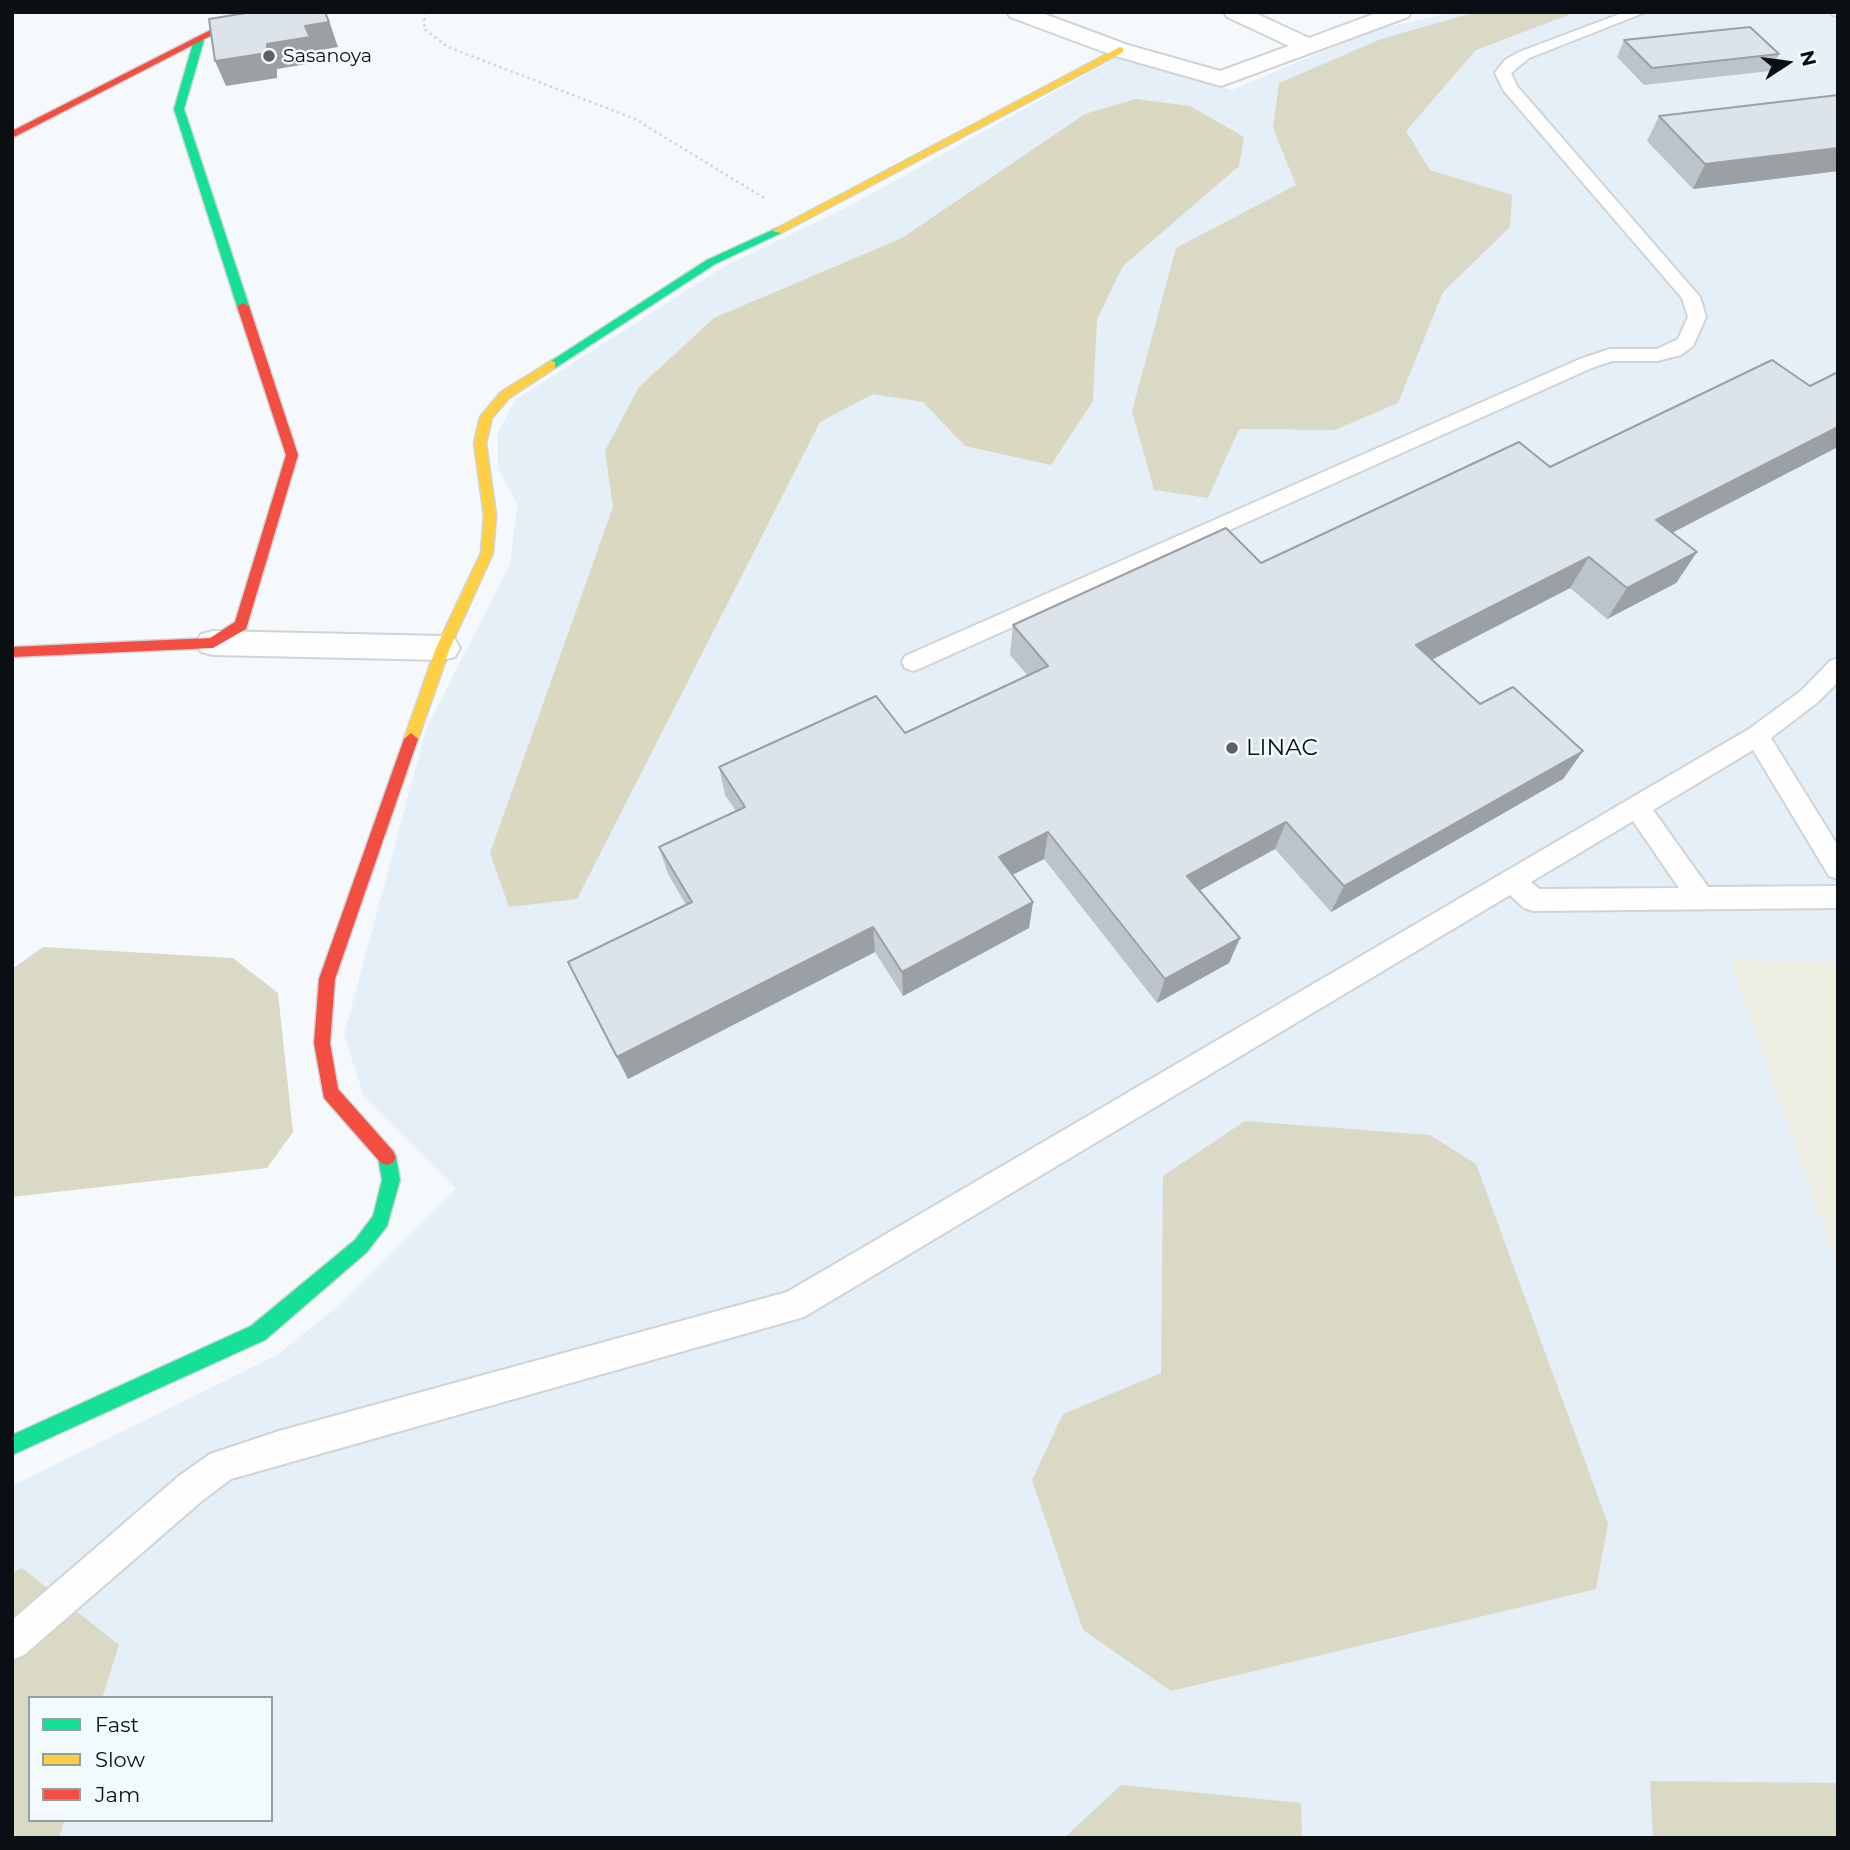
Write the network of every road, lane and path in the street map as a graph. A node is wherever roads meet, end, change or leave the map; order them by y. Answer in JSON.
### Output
{"nodes":[{"id":1,"x":253,"y":12,"type":"edge"},
{"id":2,"x":425,"y":12,"type":"edge"},
{"id":3,"x":1018,"y":12,"type":"edge"},
{"id":4,"x":1234,"y":12,"type":"edge"},
{"id":5,"x":1400,"y":12,"type":"edge"},
{"id":6,"x":1639,"y":12,"type":"edge"},
{"id":7,"x":199,"y":40,"type":"junction"},
{"id":8,"x":1306,"y":45,"type":"junction"},
{"id":9,"x":1120,"y":50,"type":"junction"},
{"id":10,"x":12,"y":135,"type":"edge"},
{"id":11,"x":803,"y":218,"type":"junction"},
{"id":12,"x":213,"y":643,"type":"junction"},
{"id":13,"x":443,"y":648,"type":"junction"},
{"id":14,"x":12,"y":652,"type":"edge"},
{"id":15,"x":913,"y":662,"type":"dead end"},
{"id":16,"x":1838,"y":667,"type":"edge"},
{"id":17,"x":1757,"y":736,"type":"junction"},
{"id":18,"x":1637,"y":807,"type":"junction"},
{"id":19,"x":1838,"y":868,"type":"edge"},
{"id":20,"x":1512,"y":881,"type":"junction"},
{"id":21,"x":1838,"y":897,"type":"edge"},
{"id":22,"x":1701,"y":898,"type":"junction"},
{"id":23,"x":12,"y":1445,"type":"edge"},
{"id":24,"x":12,"y":1643,"type":"edge"}],
"edges":[{"from":1,"to":7,"type":"street"},
{"from":2,"to":11,"type":"path"},
{"from":3,"to":9,"type":"street"},
{"from":4,"to":8,"type":"street"},
{"from":5,"to":8,"type":"street"},
{"from":6,"to":15,"type":"lane"},
{"from":7,"to":10,"type":"street"},
{"from":7,"to":12,"type":"street"},
{"from":8,"to":9,"type":"street"},
{"from":9,"to":11,"type":"street"},
{"from":11,"to":13,"type":"street"},
{"from":12,"to":13,"type":"street"},
{"from":12,"to":14,"type":"street"},
{"from":13,"to":23,"type":"street"},
{"from":16,"to":17,"type":"lane"},
{"from":17,"to":18,"type":"lane"},
{"from":17,"to":19,"type":"lane"},
{"from":18,"to":20,"type":"lane"},
{"from":18,"to":22,"type":"lane"},
{"from":20,"to":22,"type":"lane"},
{"from":20,"to":24,"type":"lane"},
{"from":21,"to":22,"type":"lane"}]}
